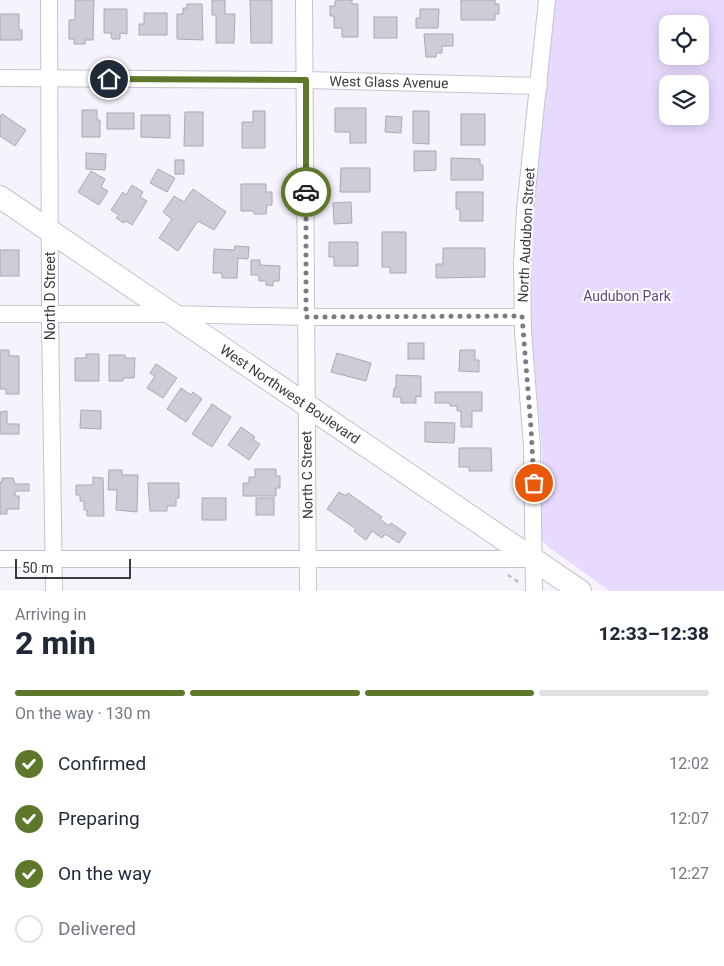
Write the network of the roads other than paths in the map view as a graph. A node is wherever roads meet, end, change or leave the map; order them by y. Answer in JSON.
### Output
{"nodes":[{"id":1,"x":49,"y":0,"type":"edge"},
{"id":2,"x":304,"y":0,"type":"edge"},
{"id":3,"x":547,"y":0,"type":"edge"},
{"id":4,"x":0,"y":78,"type":"edge"},
{"id":5,"x":50,"y":79,"type":"junction"},
{"id":6,"x":306,"y":80,"type":"junction"},
{"id":7,"x":538,"y":86,"type":"junction"},
{"id":8,"x":0,"y":197,"type":"edge"},
{"id":9,"x":50,"y":232,"type":"junction"},
{"id":10,"x":0,"y":314,"type":"edge"},
{"id":11,"x":50,"y":314,"type":"junction"},
{"id":12,"x":171,"y":314,"type":"junction"},
{"id":13,"x":522,"y":316,"type":"junction"},
{"id":14,"x":306,"y":317,"type":"junction"},
{"id":15,"x":306,"y":405,"type":"junction"},
{"id":16,"x":54,"y":558,"type":"junction"},
{"id":17,"x":0,"y":559,"type":"edge"},
{"id":18,"x":308,"y":559,"type":"junction"},
{"id":19,"x":534,"y":559,"type":"junction"},
{"id":20,"x":529,"y":588,"type":"edge"},
{"id":21,"x":54,"y":591,"type":"edge"},
{"id":22,"x":308,"y":591,"type":"edge"},
{"id":23,"x":580,"y":591,"type":"edge"}],
"edges":[{"from":1,"to":5,"type":"street","name":"North D Street"},
{"from":2,"to":6,"type":"street","name":"North C Street"},
{"from":3,"to":7,"type":"street","name":"North Audubon Street"},
{"from":4,"to":5,"type":"street","name":"West Glass Avenue"},
{"from":5,"to":6,"type":"street","name":"West Glass Avenue"},
{"from":5,"to":9,"type":"street","name":"North D Street"},
{"from":6,"to":7,"type":"street","name":"West Glass Avenue"},
{"from":6,"to":14,"type":"street","name":"North C Street"},
{"from":7,"to":13,"type":"street","name":"North Audubon Street"},
{"from":8,"to":9,"type":"main road","name":"West Northwest Boulevard"},
{"from":9,"to":11,"type":"street","name":"North D Street"},
{"from":9,"to":12,"type":"main road","name":"West Northwest Boulevard"},
{"from":10,"to":11,"type":"street"},
{"from":11,"to":12,"type":"street"},
{"from":11,"to":16,"type":"street","name":"North D Street"},
{"from":12,"to":14,"type":"street"},
{"from":12,"to":15,"type":"main road","name":"West Northwest Boulevard"},
{"from":13,"to":14,"type":"street"},
{"from":13,"to":19,"type":"street","name":"North Audubon Street"},
{"from":14,"to":15,"type":"street","name":"North C Street"},
{"from":15,"to":18,"type":"street","name":"North C Street"},
{"from":15,"to":19,"type":"main road","name":"West Northwest Boulevard"},
{"from":16,"to":17,"type":"street"},
{"from":16,"to":18,"type":"street"},
{"from":16,"to":21,"type":"street","name":"North D Street"},
{"from":18,"to":19,"type":"street"},
{"from":18,"to":22,"type":"street","name":"North C Street"},
{"from":19,"to":20,"type":"street","name":"North Audubon Street"},
{"from":19,"to":23,"type":"main road","name":"West Northwest Boulevard"}]}
